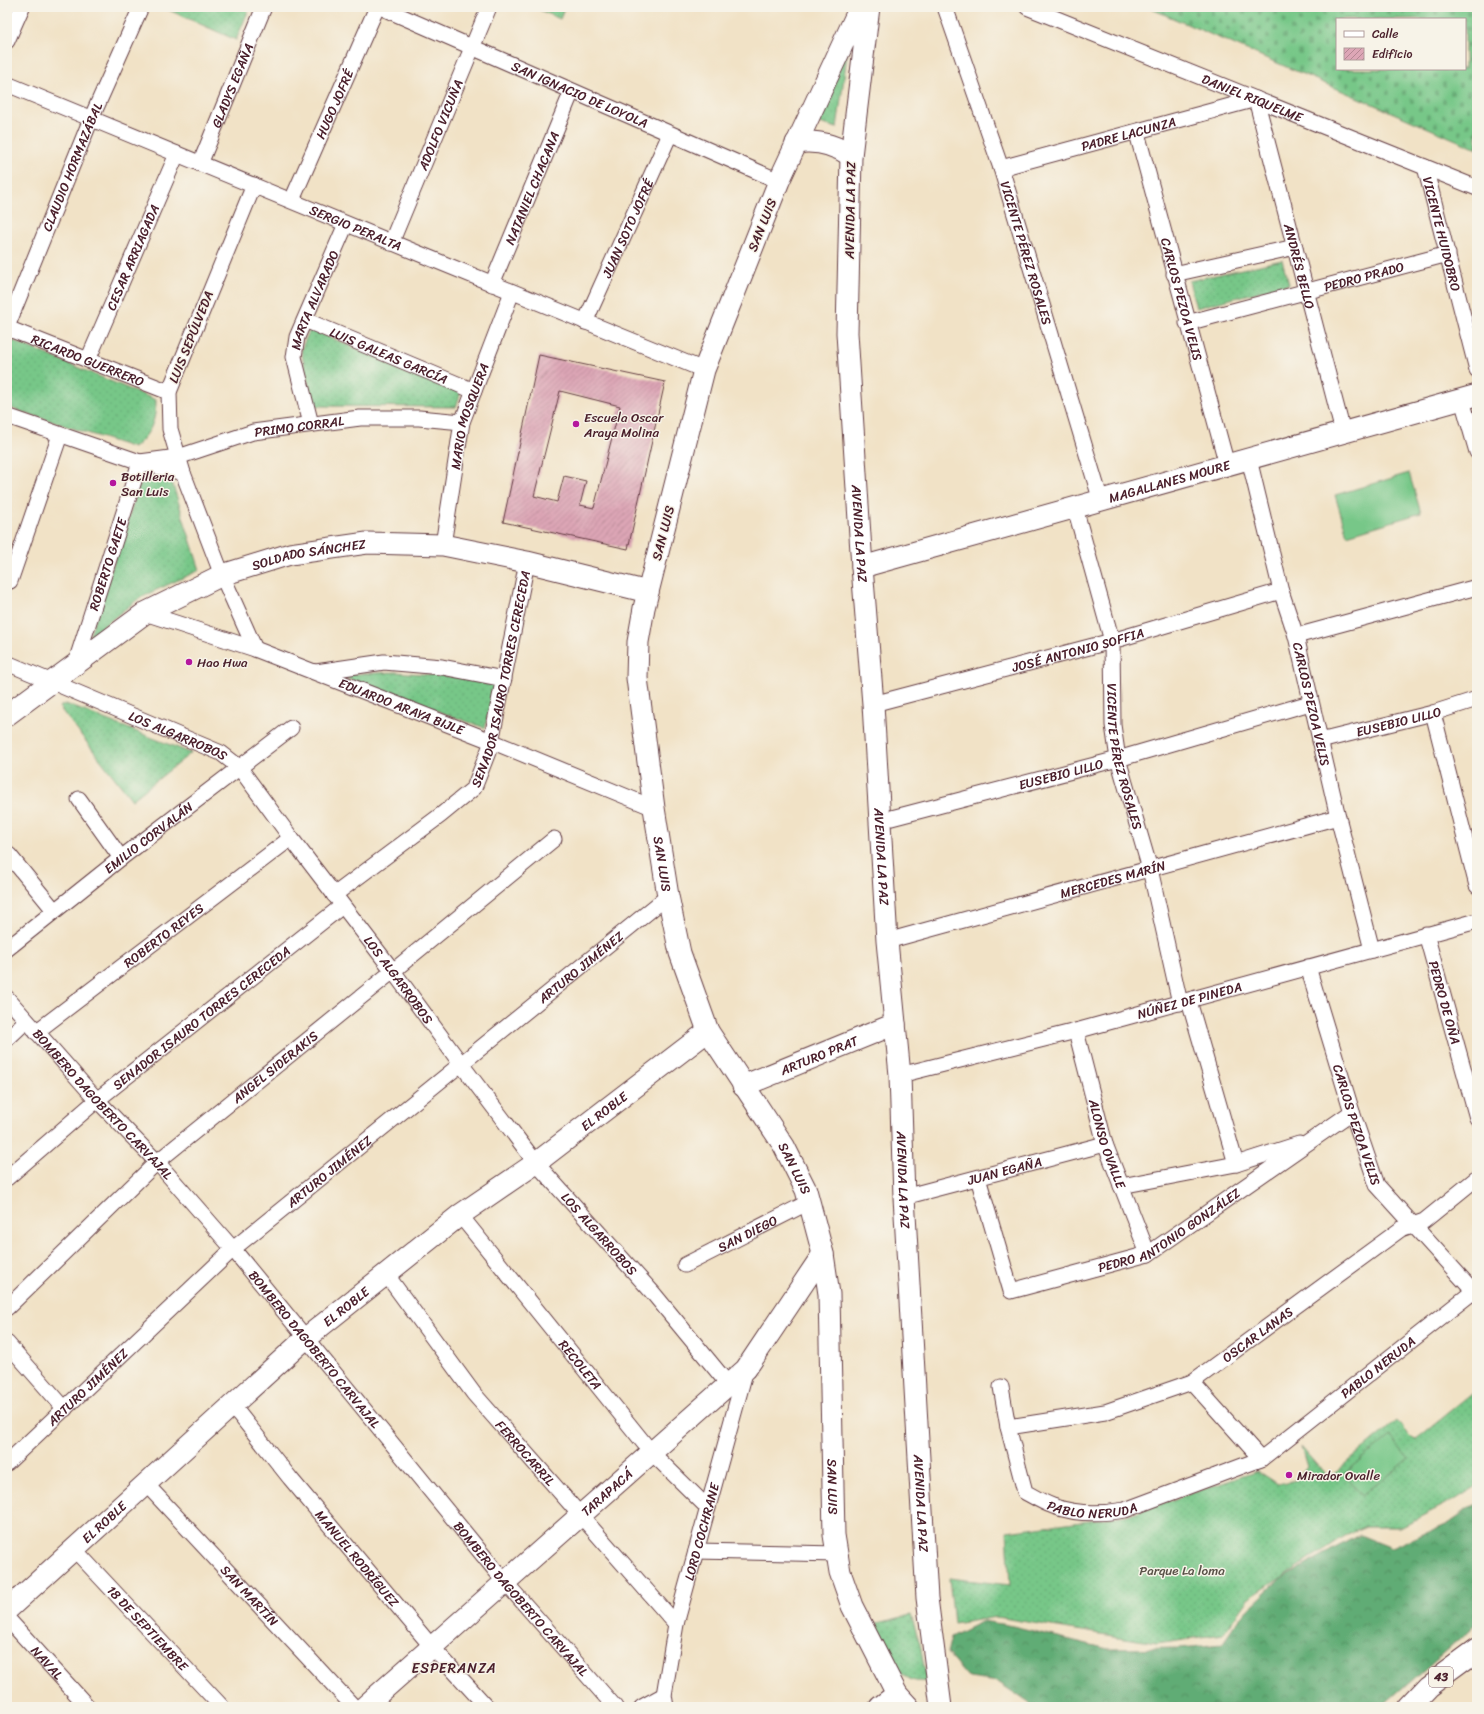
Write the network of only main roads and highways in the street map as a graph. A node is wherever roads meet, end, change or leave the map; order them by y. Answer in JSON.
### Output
{"nodes":[{"id":1,"x":1477,"y":1650,"type":"edge"},
{"id":2,"x":1408,"y":1707,"type":"edge"}],
"edges":[{"from":1,"to":2,"type":"main road","number":"43"}]}
